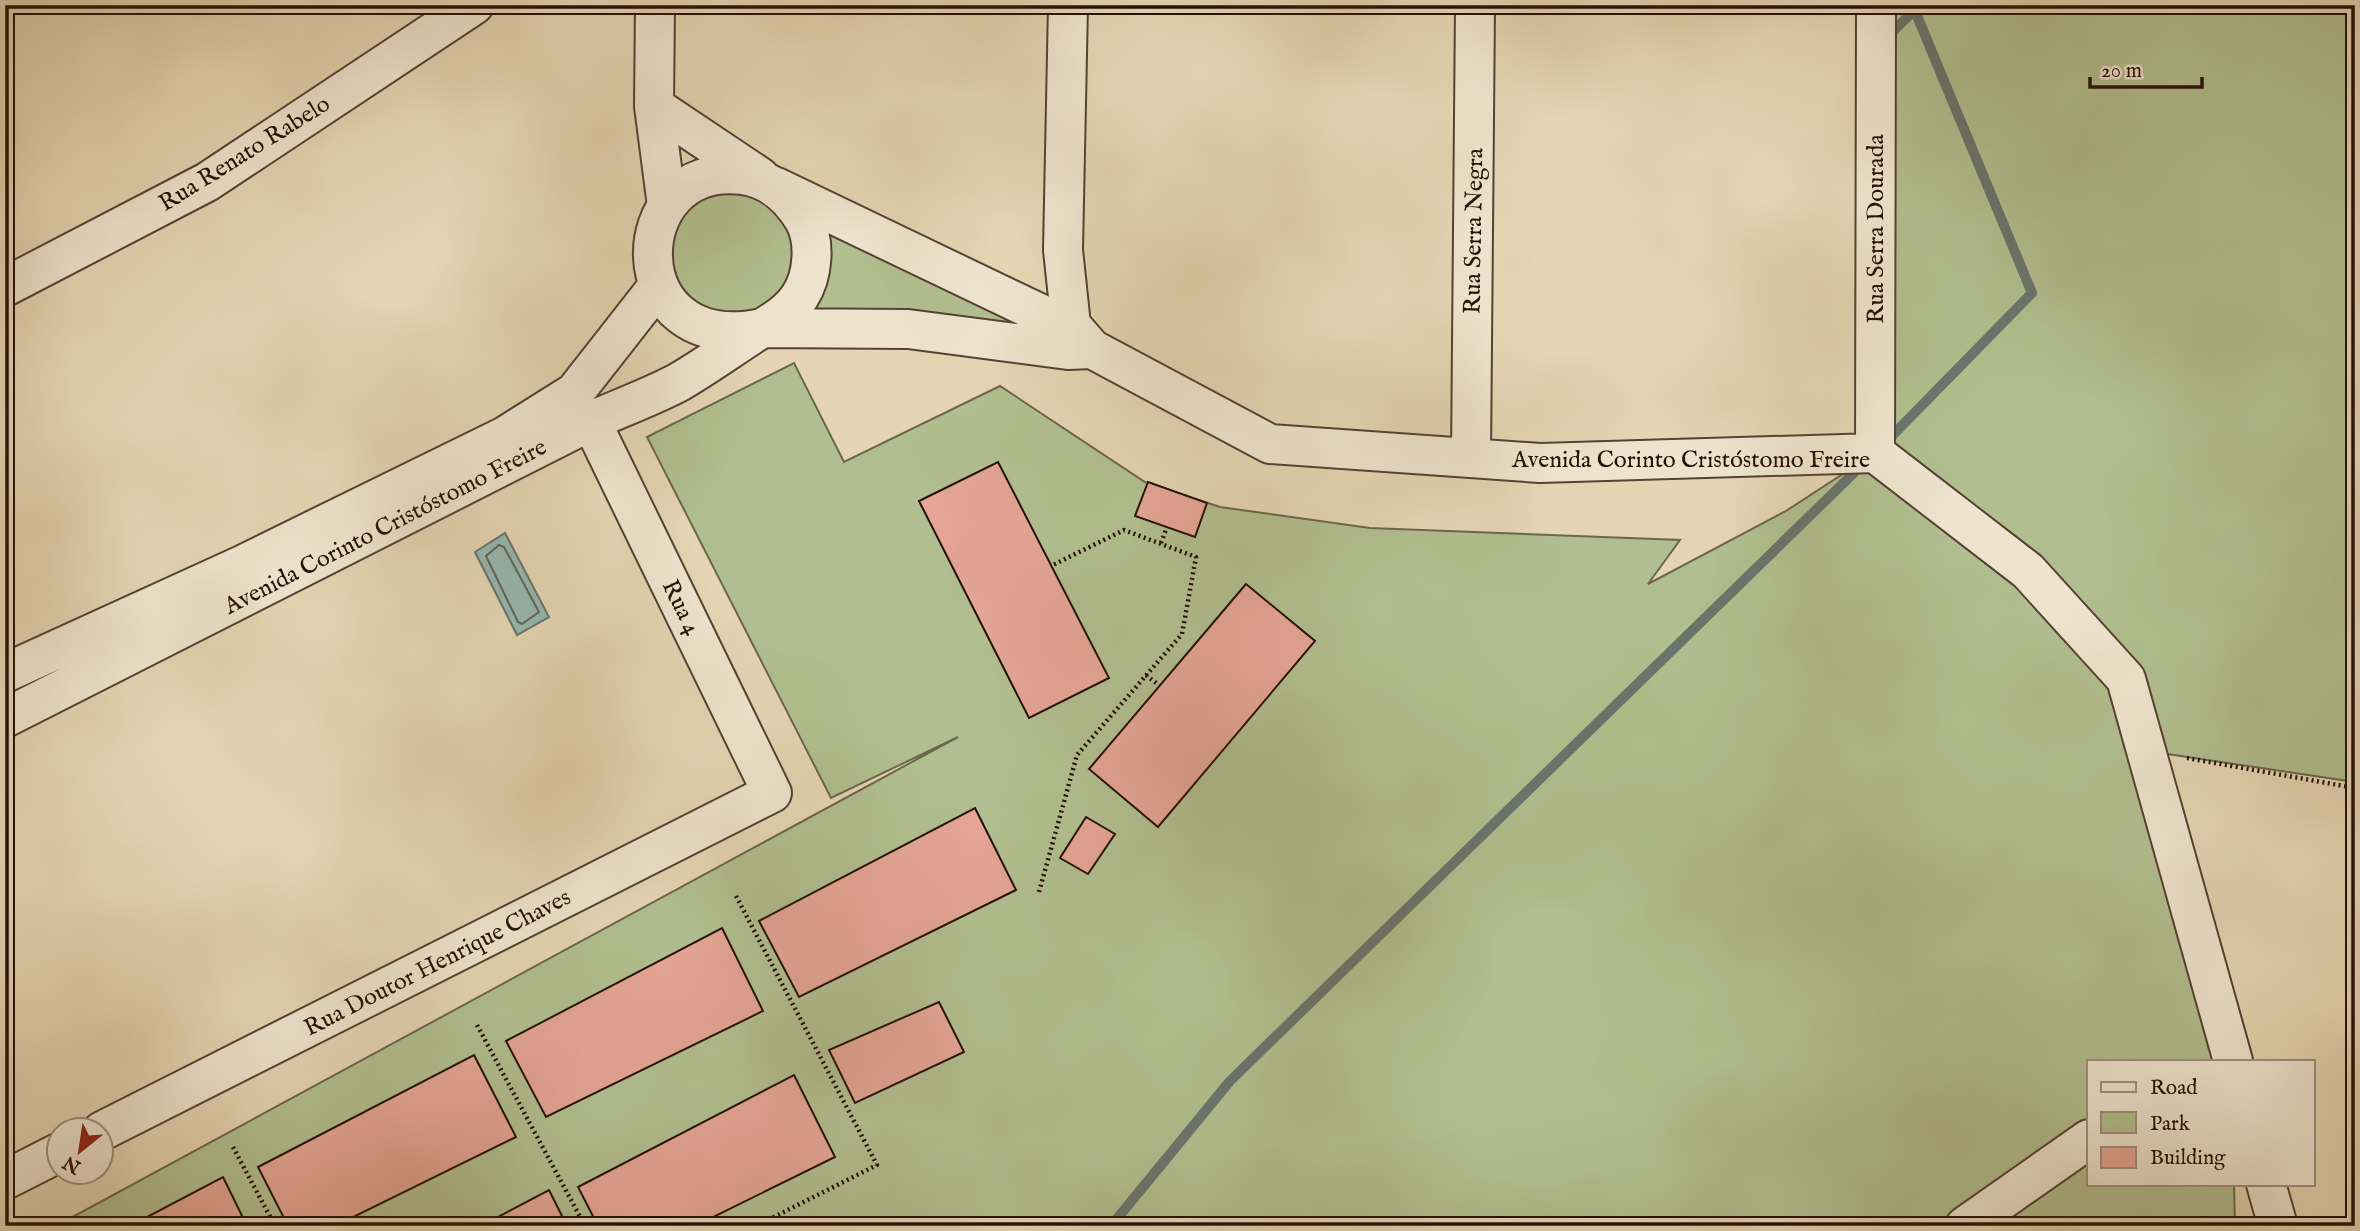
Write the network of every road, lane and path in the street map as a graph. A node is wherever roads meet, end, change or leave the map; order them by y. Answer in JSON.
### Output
{"nodes":[{"id":1,"x":474,"y":5,"type":"edge"},
{"id":2,"x":655,"y":5,"type":"edge"},
{"id":3,"x":1068,"y":5,"type":"edge"},
{"id":4,"x":1475,"y":5,"type":"edge"},
{"id":5,"x":1876,"y":5,"type":"edge"},
{"id":6,"x":654,"y":106,"type":"junction"},
{"id":7,"x":773,"y":185,"type":"junction"},
{"id":8,"x":667,"y":206,"type":"junction"},
{"id":9,"x":658,"y":286,"type":"junction"},
{"id":10,"x":5,"y":287,"type":"edge"},
{"id":11,"x":762,"y":328,"type":"junction"},
{"id":12,"x":1063,"y":337,"type":"junction"},
{"id":13,"x":592,"y":421,"type":"junction"},
{"id":14,"x":1875,"y":453,"type":"junction"},
{"id":15,"x":1471,"y":457,"type":"junction"},
{"id":16,"x":1167,"y":527,"type":"dead end"},
{"id":17,"x":1161,"y":543,"type":"junction"},
{"id":18,"x":1051,"y":566,"type":"dead end"},
{"id":19,"x":248,"y":579,"type":"junction"},
{"id":20,"x":5,"y":673,"type":"edge"},
{"id":21,"x":1146,"y":675,"type":"junction"},
{"id":22,"x":1160,"y":686,"type":"dead end"},
{"id":23,"x":5,"y":718,"type":"edge"},
{"id":24,"x":2146,"y":751,"type":"junction"},
{"id":25,"x":2355,"y":788,"type":"edge"},
{"id":26,"x":772,"y":793,"type":"joint"},
{"id":27,"x":1039,"y":892,"type":"dead end"},
{"id":28,"x":736,"y":896,"type":"dead end"},
{"id":29,"x":477,"y":1025,"type":"dead end"},
{"id":30,"x":2228,"y":1059,"type":"edge"},
{"id":31,"x":116,"y":1124,"type":"edge"},
{"id":32,"x":2087,"y":1140,"type":"edge"},
{"id":33,"x":233,"y":1147,"type":"dead end"},
{"id":34,"x":46,"y":1159,"type":"edge"},
{"id":35,"x":5,"y":1180,"type":"edge"},
{"id":36,"x":2267,"y":1186,"type":"edge"},
{"id":37,"x":275,"y":1226,"type":"edge"},
{"id":38,"x":585,"y":1226,"type":"edge"},
{"id":39,"x":756,"y":1226,"type":"edge"},
{"id":40,"x":1965,"y":1226,"type":"edge"},
{"id":41,"x":2278,"y":1226,"type":"edge"}],
"edges":[{"from":1,"to":10,"type":"street","name":"Rua Renato Rabelo"},
{"from":2,"to":6,"type":"street"},
{"from":3,"to":12,"type":"street"},
{"from":4,"to":15,"type":"street","name":"Rua Serra Negra"},
{"from":5,"to":14,"type":"street","name":"Rua Serra Dourada"},
{"from":6,"to":7,"type":"street"},
{"from":6,"to":8,"type":"street"},
{"from":7,"to":8,"type":"street","name":"Avenida Corinto Cristóstomo Freire"},
{"from":7,"to":11,"type":"street","name":"Avenida Corinto Cristóstomo Freire"},
{"from":7,"to":12,"type":"street","name":"Avenida Corinto Cristóstomo Freire"},
{"from":8,"to":9,"type":"street","name":"Avenida Corinto Cristóstomo Freire"},
{"from":9,"to":11,"type":"street","name":"Avenida Corinto Cristóstomo Freire"},
{"from":9,"to":19,"type":"street","name":"Avenida Corinto Cristóstomo Freire"},
{"from":11,"to":12,"type":"street","name":"Avenida Corinto Cristóstomo Freire"},
{"from":11,"to":13,"type":"street","name":"Avenida Corinto Cristóstomo Freire"},
{"from":12,"to":15,"type":"street","name":"Avenida Corinto Cristóstomo Freire"},
{"from":13,"to":19,"type":"street","name":"Avenida Corinto Cristóstomo Freire"},
{"from":13,"to":26,"type":"street","name":"Rua 4"},
{"from":14,"to":15,"type":"street","name":"Avenida Corinto Cristóstomo Freire"},
{"from":14,"to":24,"type":"street","name":"Avenida Corinto Cristóstomo Freire"},
{"from":16,"to":17,"type":"path"},
{"from":17,"to":18,"type":"path"},
{"from":17,"to":21,"type":"path"},
{"from":19,"to":20,"type":"street","name":"Avenida Corinto Cristóstomo Freire"},
{"from":19,"to":23,"type":"street","name":"Avenida Corinto Cristóstomo Freire"},
{"from":21,"to":22,"type":"path"},
{"from":21,"to":27,"type":"path"},
{"from":24,"to":25,"type":"path"},
{"from":24,"to":30,"type":"street","name":"Avenida Corinto Cristóstomo Freire"},
{"from":26,"to":31,"type":"street","name":"Rua Doutor Henrique Chaves"},
{"from":28,"to":39,"type":"path"},
{"from":29,"to":38,"type":"path"},
{"from":32,"to":40,"type":"street"},
{"from":33,"to":37,"type":"path"},
{"from":34,"to":35,"type":"street"},
{"from":36,"to":41,"type":"street"}]}
